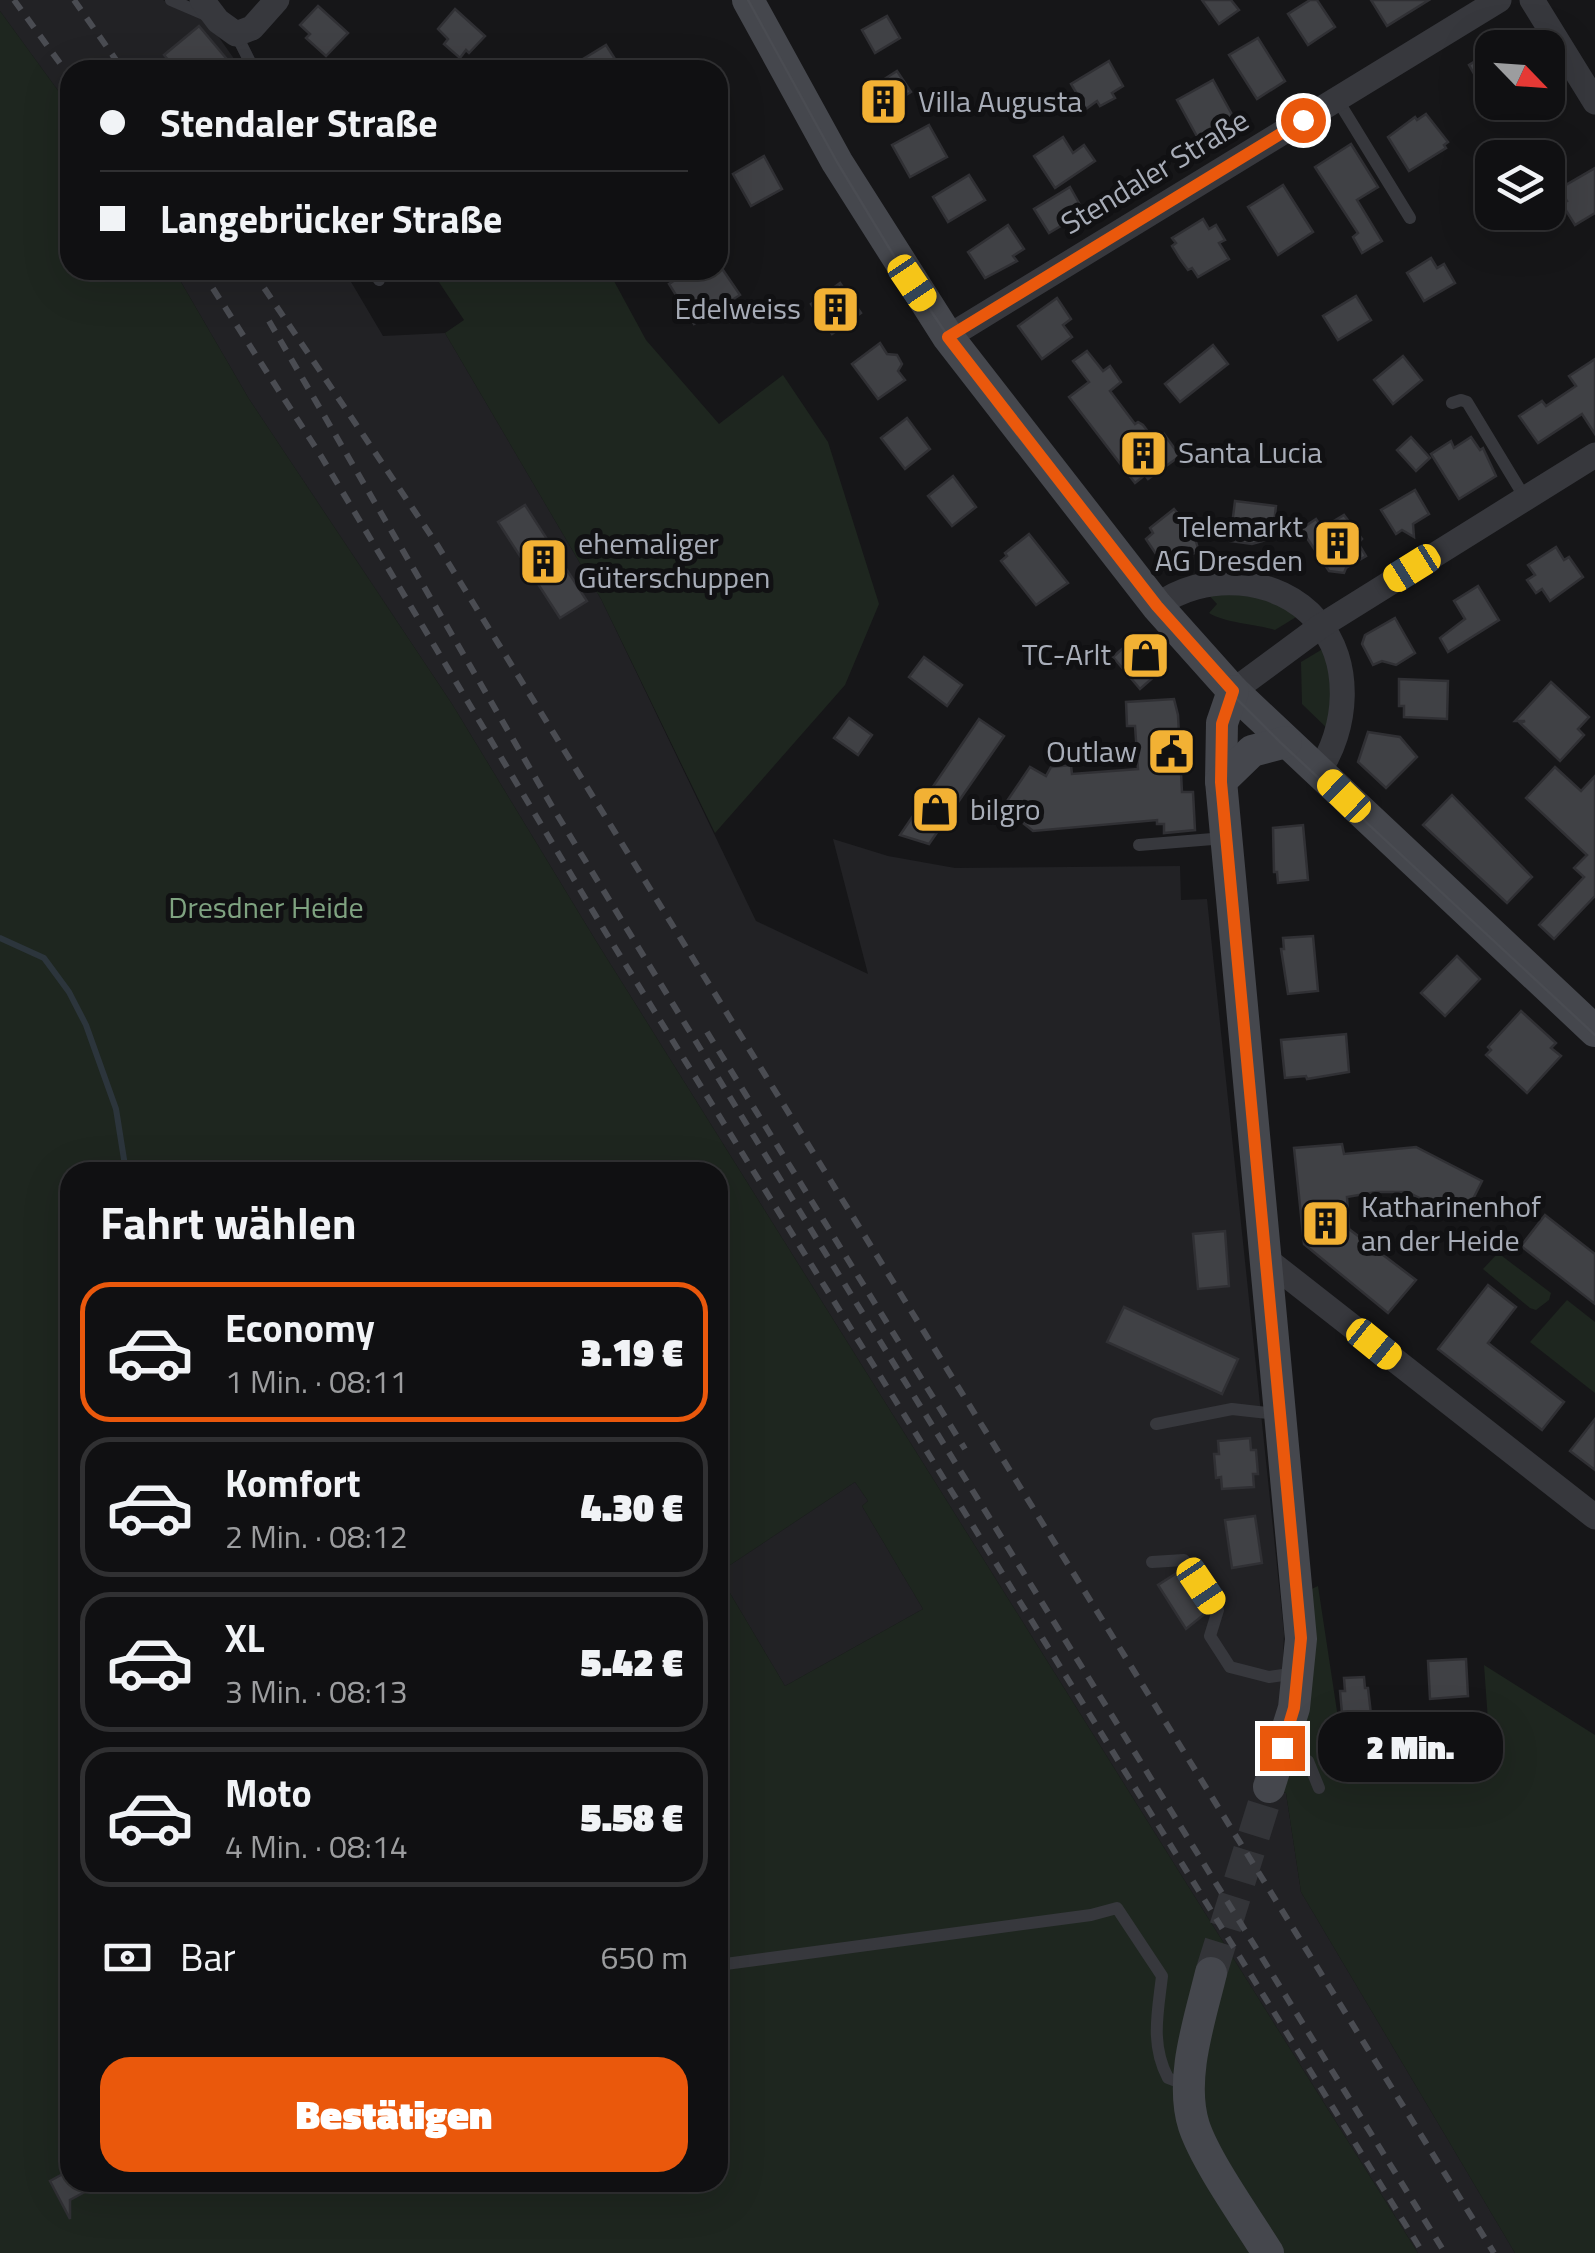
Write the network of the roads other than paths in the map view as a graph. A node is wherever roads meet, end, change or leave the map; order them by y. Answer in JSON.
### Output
{"nodes":[{"id":1,"x":171,"y":0,"type":"edge"},
{"id":2,"x":277,"y":0,"type":"edge"},
{"id":3,"x":748,"y":0,"type":"edge"},
{"id":4,"x":1499,"y":0,"type":"edge"},
{"id":5,"x":1532,"y":0,"type":"edge"},
{"id":6,"x":219,"y":18,"type":"edge"},
{"id":7,"x":247,"y":60,"type":"edge"},
{"id":8,"x":1337,"y":99,"type":"junction"},
{"id":9,"x":1595,"y":102,"type":"edge"},
{"id":10,"x":1410,"y":218,"type":"dead end"},
{"id":11,"x":948,"y":337,"type":"junction"},
{"id":12,"x":1452,"y":403,"type":"dead end"},
{"id":13,"x":1595,"y":455,"type":"edge"},
{"id":14,"x":1525,"y":498,"type":"junction"},
{"id":15,"x":1157,"y":606,"type":"junction"},
{"id":16,"x":1316,"y":629,"type":"junction"},
{"id":17,"x":1233,"y":691,"type":"junction"},
{"id":18,"x":1286,"y":742,"type":"junction"},
{"id":19,"x":1318,"y":772,"type":"junction"},
{"id":20,"x":1221,"y":782,"type":"junction"},
{"id":21,"x":1225,"y":838,"type":"junction"},
{"id":22,"x":1139,"y":844,"type":"dead end"},
{"id":23,"x":1595,"y":1031,"type":"edge"},
{"id":24,"x":1266,"y":1260,"type":"junction"},
{"id":25,"x":1281,"y":1415,"type":"junction"},
{"id":26,"x":1156,"y":1424,"type":"dead end"},
{"id":27,"x":1595,"y":1517,"type":"edge"},
{"id":28,"x":1152,"y":1562,"type":"dead end"},
{"id":29,"x":1298,"y":1679,"type":"junction"},
{"id":30,"x":1282,"y":1748,"type":"junction"},
{"id":31,"x":1269,"y":1787,"type":"tunnel mouth"},
{"id":32,"x":1320,"y":1788,"type":"dead end"},
{"id":33,"x":728,"y":1964,"type":"edge"},
{"id":34,"x":1211,"y":1974,"type":"tunnel mouth"},
{"id":35,"x":1191,"y":2087,"type":"junction"},
{"id":36,"x":1268,"y":2253,"type":"edge"}],
"edges":[{"from":1,"to":6,"type":"lane"},
{"from":2,"to":6,"type":"street"},
{"from":3,"to":11,"type":"main road"},
{"from":4,"to":8,"type":"street","name":"Stendaler Straße"},
{"from":5,"to":9,"type":"street"},
{"from":6,"to":7,"type":"lane"},
{"from":8,"to":10,"type":"lane"},
{"from":8,"to":11,"type":"street","name":"Stendaler Straße"},
{"from":11,"to":15,"type":"main road"},
{"from":12,"to":14,"type":"lane"},
{"from":13,"to":14,"type":"street"},
{"from":14,"to":16,"type":"street"},
{"from":15,"to":16,"type":"street"},
{"from":15,"to":17,"type":"main road"},
{"from":16,"to":17,"type":"street"},
{"from":16,"to":19,"type":"street"},
{"from":17,"to":18,"type":"main road"},
{"from":17,"to":20,"type":"main road"},
{"from":18,"to":19,"type":"main road"},
{"from":18,"to":20,"type":"main road"},
{"from":19,"to":23,"type":"main road"},
{"from":20,"to":21,"type":"main road"},
{"from":21,"to":22,"type":"lane"},
{"from":21,"to":24,"type":"main road"},
{"from":24,"to":25,"type":"main road"},
{"from":24,"to":27,"type":"street"},
{"from":25,"to":26,"type":"lane"},
{"from":25,"to":29,"type":"main road"},
{"from":28,"to":29,"type":"lane"},
{"from":29,"to":30,"type":"main road"},
{"from":30,"to":31,"type":"main road"},
{"from":30,"to":32,"type":"lane"},
{"from":33,"to":35,"type":"lane"},
{"from":34,"to":35,"type":"main road"},
{"from":35,"to":36,"type":"main road"}]}
